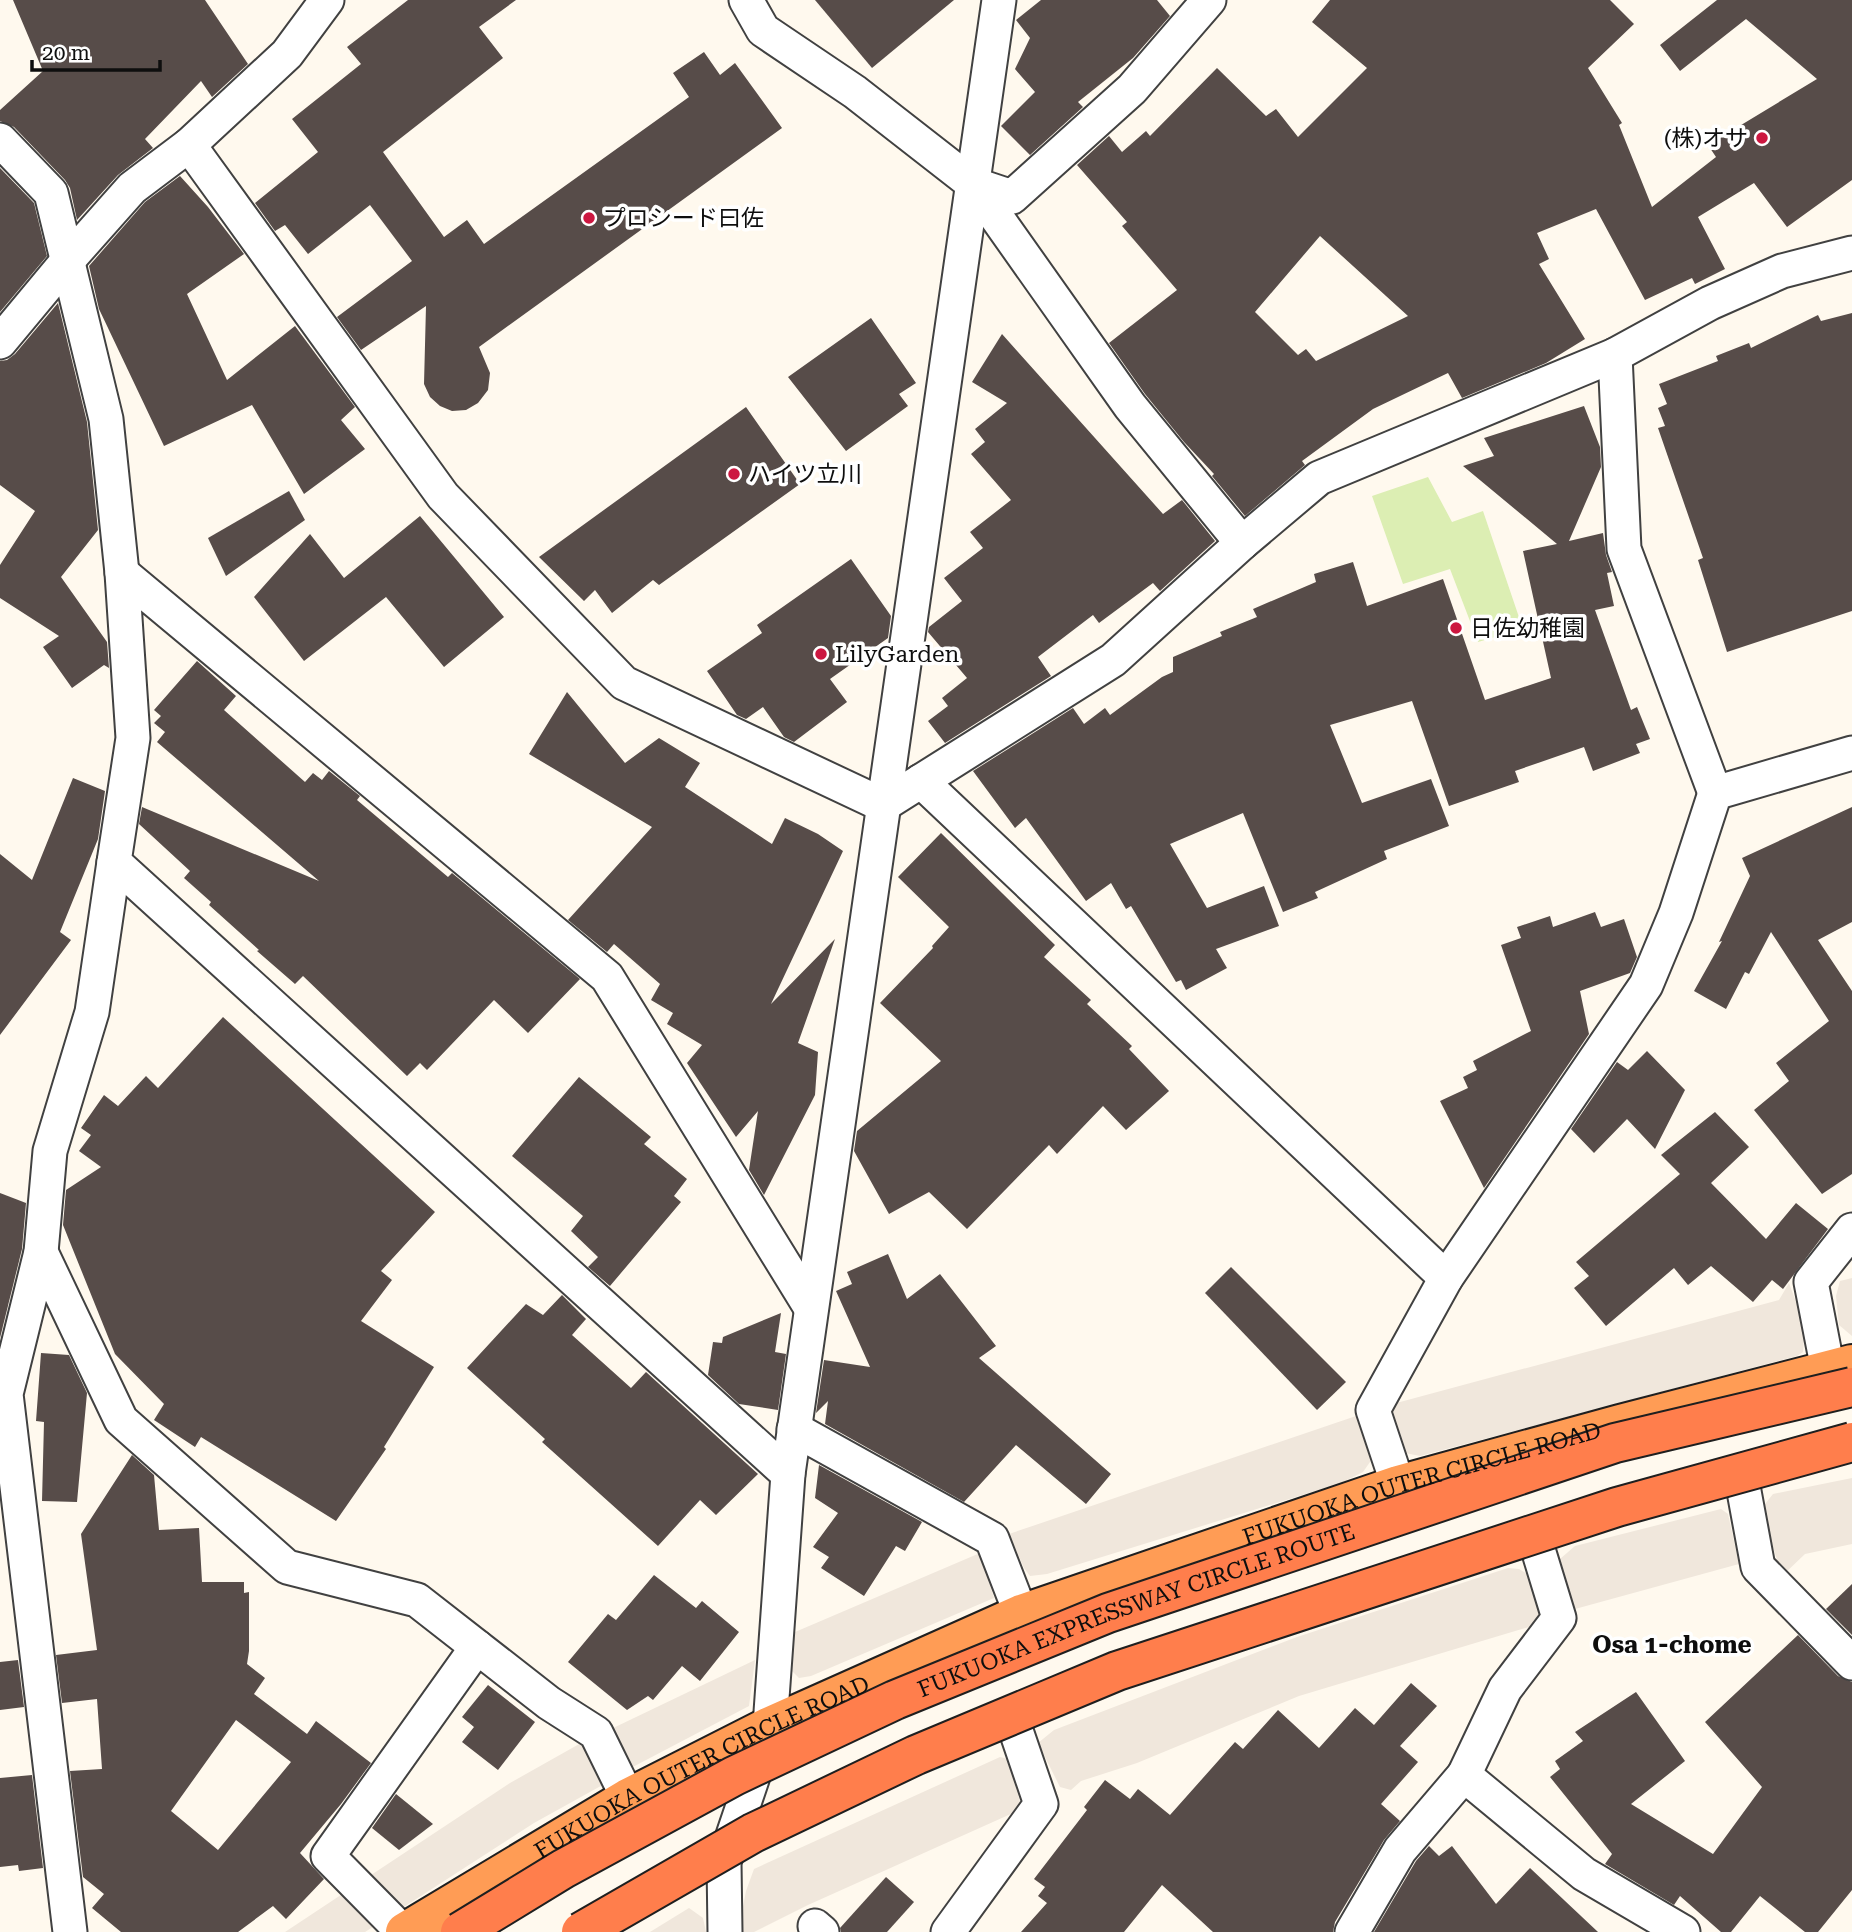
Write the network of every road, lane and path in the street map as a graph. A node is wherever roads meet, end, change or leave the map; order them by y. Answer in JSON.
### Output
{"nodes":[{"id":1,"x":327,"y":0,"type":"edge"},
{"id":2,"x":746,"y":0,"type":"edge"},
{"id":3,"x":999,"y":0,"type":"edge"},
{"id":4,"x":1209,"y":0,"type":"edge"},
{"id":5,"x":0,"y":140,"type":"edge"},
{"id":6,"x":189,"y":145,"type":"junction"},
{"id":7,"x":973,"y":184,"type":"junction"},
{"id":8,"x":1852,"y":253,"type":"edge"},
{"id":9,"x":69,"y":259,"type":"junction"},
{"id":10,"x":0,"y":342,"type":"edge"},
{"id":11,"x":1615,"y":355,"type":"junction"},
{"id":12,"x":1242,"y":543,"type":"junction"},
{"id":13,"x":122,"y":573,"type":"junction"},
{"id":14,"x":1852,"y":753,"type":"edge"},
{"id":15,"x":922,"y":781,"type":"junction"},
{"id":16,"x":1714,"y":793,"type":"junction"},
{"id":17,"x":883,"y":805,"type":"junction"},
{"id":18,"x":114,"y":862,"type":"junction"},
{"id":19,"x":1852,"y":1230,"type":"edge"},
{"id":20,"x":41,"y":1252,"type":"junction"},
{"id":21,"x":1446,"y":1278,"type":"junction"},
{"id":22,"x":811,"y":1308,"type":"junction"},
{"id":23,"x":1844,"y":1374,"type":"edge"},
{"id":24,"x":794,"y":1429,"type":"junction"},
{"id":25,"x":1852,"y":1442,"type":"edge"},
{"id":26,"x":1852,"y":1452,"type":"edge"},
{"id":27,"x":788,"y":1474,"type":"junction"},
{"id":28,"x":1741,"y":1475,"type":"junction"},
{"id":29,"x":1398,"y":1485,"type":"junction"},
{"id":30,"x":1533,"y":1533,"type":"junction"},
{"id":31,"x":1021,"y":1614,"type":"junction"},
{"id":32,"x":477,"y":1647,"type":"junction"},
{"id":33,"x":1852,"y":1663,"type":"edge"},
{"id":34,"x":1012,"y":1716,"type":"junction"},
{"id":35,"x":770,"y":1726,"type":"junction"},
{"id":36,"x":1464,"y":1775,"type":"junction"},
{"id":37,"x":628,"y":1798,"type":"junction"},
{"id":38,"x":724,"y":1863,"type":"junction"},
{"id":39,"x":949,"y":1931,"type":"edge"},
{"id":40,"x":70,"y":1932,"type":"edge"},
{"id":41,"x":404,"y":1932,"type":"edge"},
{"id":42,"x":460,"y":1932,"type":"edge"},
{"id":43,"x":581,"y":1932,"type":"edge"},
{"id":44,"x":601,"y":1932,"type":"edge"},
{"id":45,"x":725,"y":1932,"type":"edge"},
{"id":46,"x":1352,"y":1932,"type":"edge"},
{"id":47,"x":1683,"y":1932,"type":"edge"}],
"edges":[{"from":1,"to":6,"type":"street"},
{"from":2,"to":7,"type":"street"},
{"from":3,"to":7,"type":"street"},
{"from":4,"to":7,"type":"street"},
{"from":5,"to":9,"type":"street"},
{"from":6,"to":9,"type":"street"},
{"from":6,"to":17,"type":"street"},
{"from":7,"to":12,"type":"street"},
{"from":7,"to":17,"type":"street"},
{"from":8,"to":11,"type":"street"},
{"from":9,"to":10,"type":"street"},
{"from":9,"to":13,"type":"street"},
{"from":11,"to":12,"type":"street"},
{"from":11,"to":16,"type":"street"},
{"from":12,"to":15,"type":"street"},
{"from":13,"to":18,"type":"street"},
{"from":13,"to":22,"type":"street"},
{"from":14,"to":16,"type":"street"},
{"from":15,"to":17,"type":"street"},
{"from":15,"to":21,"type":"street"},
{"from":16,"to":21,"type":"street"},
{"from":17,"to":22,"type":"street"},
{"from":18,"to":20,"type":"street"},
{"from":18,"to":27,"type":"street"},
{"from":19,"to":23,"type":"street"},
{"from":20,"to":32,"type":"street"},
{"from":20,"to":40,"type":"street"},
{"from":21,"to":29,"type":"street"},
{"from":22,"to":24,"type":"street"},
{"from":23,"to":29,"type":"highway","name":"FUKUOKA OUTER CIRCLE ROAD"},
{"from":23,"to":42,"type":"highway","name":"FUKUOKA EXPRESSWAY CIRCLE ROUTE","bridge":true},
{"from":24,"to":27,"type":"street"},
{"from":24,"to":31,"type":"street"},
{"from":25,"to":43,"type":"highway","bridge":true},
{"from":26,"to":28,"type":"highway"},
{"from":27,"to":35,"type":"street"},
{"from":28,"to":30,"type":"highway"},
{"from":28,"to":33,"type":"street"},
{"from":29,"to":31,"type":"highway","name":"FUKUOKA OUTER CIRCLE ROAD"},
{"from":30,"to":34,"type":"highway"},
{"from":30,"to":36,"type":"street"},
{"from":31,"to":35,"type":"highway","name":"FUKUOKA OUTER CIRCLE ROAD"},
{"from":32,"to":37,"type":"street"},
{"from":32,"to":41,"type":"street"},
{"from":34,"to":38,"type":"highway"},
{"from":34,"to":39,"type":"street"},
{"from":35,"to":37,"type":"highway","name":"FUKUOKA OUTER CIRCLE ROAD"},
{"from":35,"to":38,"type":"street"},
{"from":36,"to":46,"type":"street"},
{"from":36,"to":47,"type":"street"},
{"from":37,"to":41,"type":"highway","name":"FUKUOKA OUTER CIRCLE ROAD"},
{"from":38,"to":44,"type":"highway"},
{"from":38,"to":45,"type":"street"}]}
